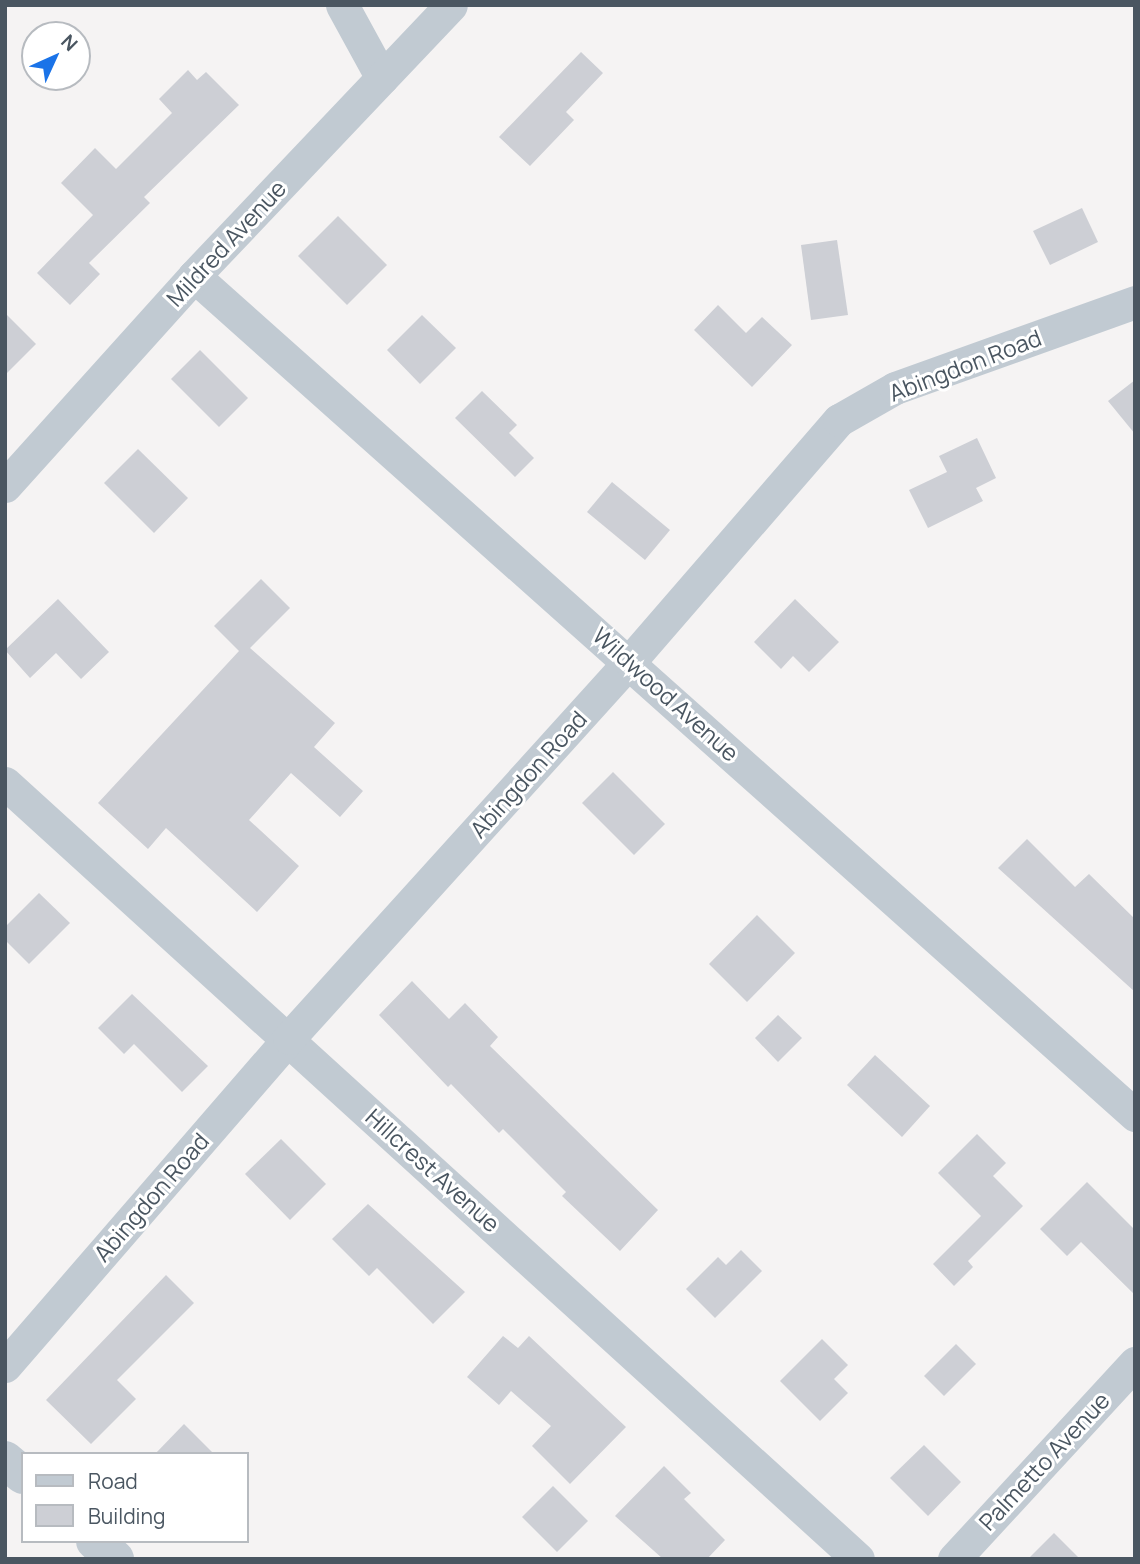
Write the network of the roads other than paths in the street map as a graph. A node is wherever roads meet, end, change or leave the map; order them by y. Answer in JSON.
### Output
{"nodes":[{"id":1,"x":342,"y":5,"type":"edge"},
{"id":2,"x":451,"y":5,"type":"edge"},
{"id":3,"x":382,"y":78,"type":"junction"},
{"id":4,"x":194,"y":276,"type":"junction"},
{"id":5,"x":1135,"y":302,"type":"edge"},
{"id":6,"x":5,"y":486,"type":"edge"},
{"id":7,"x":630,"y":661,"type":"junction"},
{"id":8,"x":5,"y":783,"type":"edge"},
{"id":9,"x":289,"y":1038,"type":"junction"},
{"id":10,"x":1135,"y":1115,"type":"edge"},
{"id":11,"x":1135,"y":1363,"type":"edge"},
{"id":12,"x":5,"y":1366,"type":"edge"},
{"id":13,"x":5,"y":1460,"type":"edge"},
{"id":14,"x":21,"y":1473,"type":"edge"},
{"id":15,"x":97,"y":1543,"type":"edge"},
{"id":16,"x":115,"y":1559,"type":"edge"},
{"id":17,"x":858,"y":1559,"type":"edge"},
{"id":18,"x":954,"y":1559,"type":"edge"}],
"edges":[{"from":1,"to":3,"type":"street"},
{"from":2,"to":3,"type":"street","name":"Mildred Avenue"},
{"from":3,"to":4,"type":"street","name":"Mildred Avenue"},
{"from":4,"to":6,"type":"street","name":"Mildred Avenue"},
{"from":4,"to":7,"type":"street","name":"Wildwood Avenue"},
{"from":5,"to":7,"type":"street","name":"Abingdon Road"},
{"from":7,"to":9,"type":"street","name":"Abingdon Road"},
{"from":7,"to":10,"type":"street","name":"Wildwood Avenue"},
{"from":8,"to":9,"type":"street","name":"Hillcrest Avenue"},
{"from":9,"to":12,"type":"street","name":"Abingdon Road"},
{"from":9,"to":17,"type":"street","name":"Hillcrest Avenue"},
{"from":11,"to":18,"type":"street","name":"Palmetto Avenue"},
{"from":13,"to":14,"type":"street"},
{"from":15,"to":16,"type":"street"}]}
